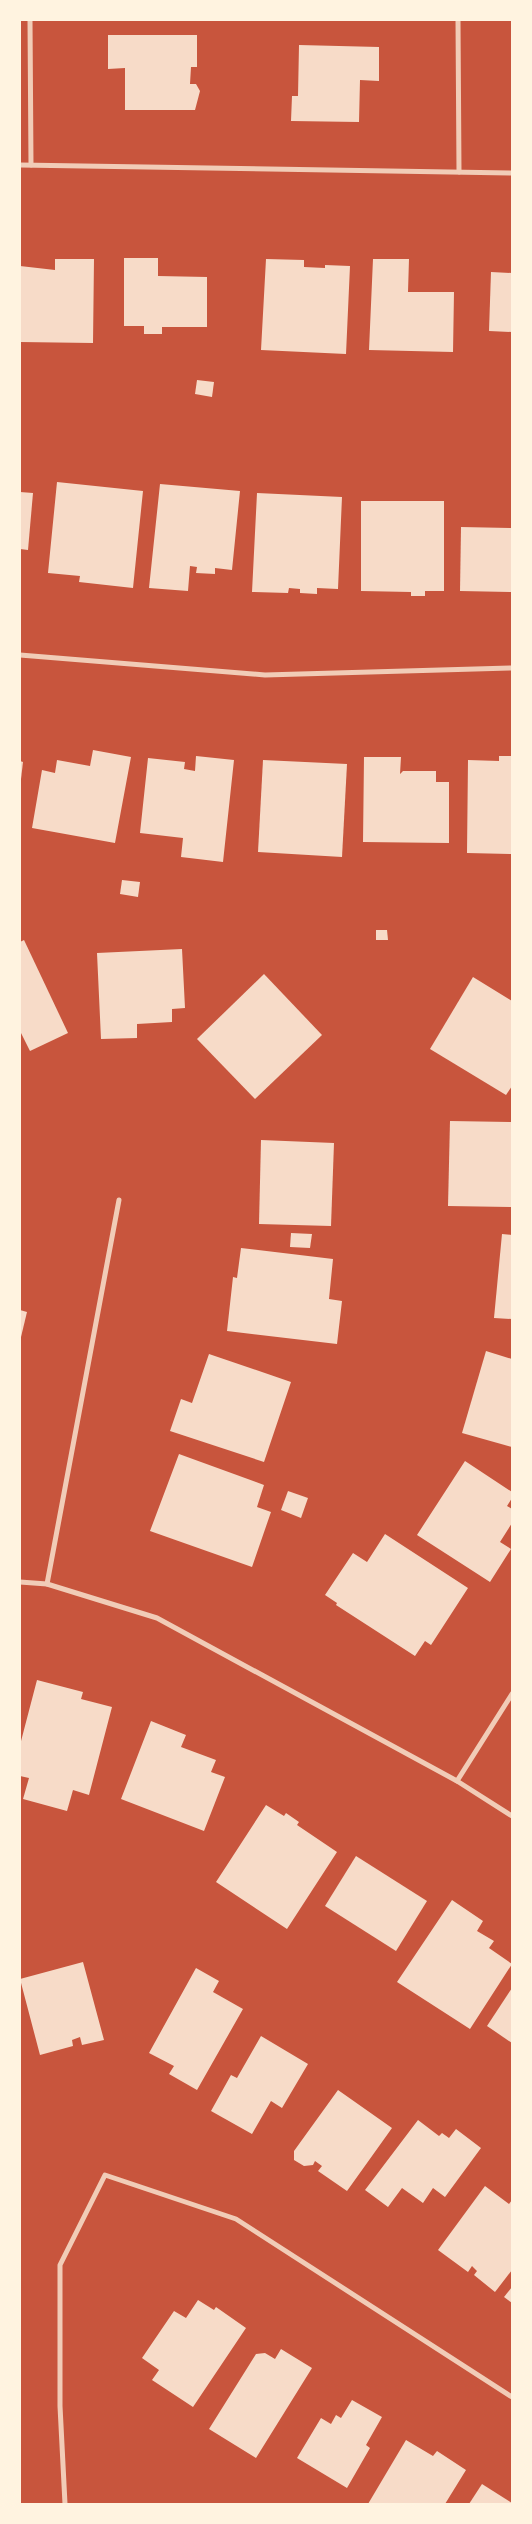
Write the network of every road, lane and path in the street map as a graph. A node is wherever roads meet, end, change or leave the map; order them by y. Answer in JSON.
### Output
{"nodes":[{"id":1,"x":30,"y":20,"type":"edge"},
{"id":2,"x":458,"y":20,"type":"edge"},
{"id":3,"x":20,"y":165,"type":"edge"},
{"id":4,"x":31,"y":165,"type":"junction"},
{"id":5,"x":459,"y":172,"type":"junction"},
{"id":6,"x":512,"y":174,"type":"edge"},
{"id":7,"x":20,"y":655,"type":"edge"},
{"id":8,"x":512,"y":668,"type":"edge"},
{"id":9,"x":119,"y":1200,"type":"dead end"},
{"id":10,"x":20,"y":1582,"type":"edge"},
{"id":11,"x":47,"y":1584,"type":"junction"},
{"id":12,"x":512,"y":1694,"type":"edge"},
{"id":13,"x":457,"y":1781,"type":"junction"},
{"id":14,"x":512,"y":1816,"type":"edge"},
{"id":15,"x":512,"y":2398,"type":"edge"},
{"id":16,"x":65,"y":2504,"type":"edge"}],
"edges":[{"from":1,"to":4,"type":"street"},
{"from":2,"to":5,"type":"street"},
{"from":3,"to":4,"type":"street"},
{"from":4,"to":5,"type":"street"},
{"from":5,"to":6,"type":"street"},
{"from":7,"to":8,"type":"street"},
{"from":9,"to":11,"type":"street"},
{"from":10,"to":11,"type":"street"},
{"from":11,"to":13,"type":"street"},
{"from":12,"to":13,"type":"street"},
{"from":13,"to":14,"type":"street"},
{"from":15,"to":16,"type":"street"}]}
